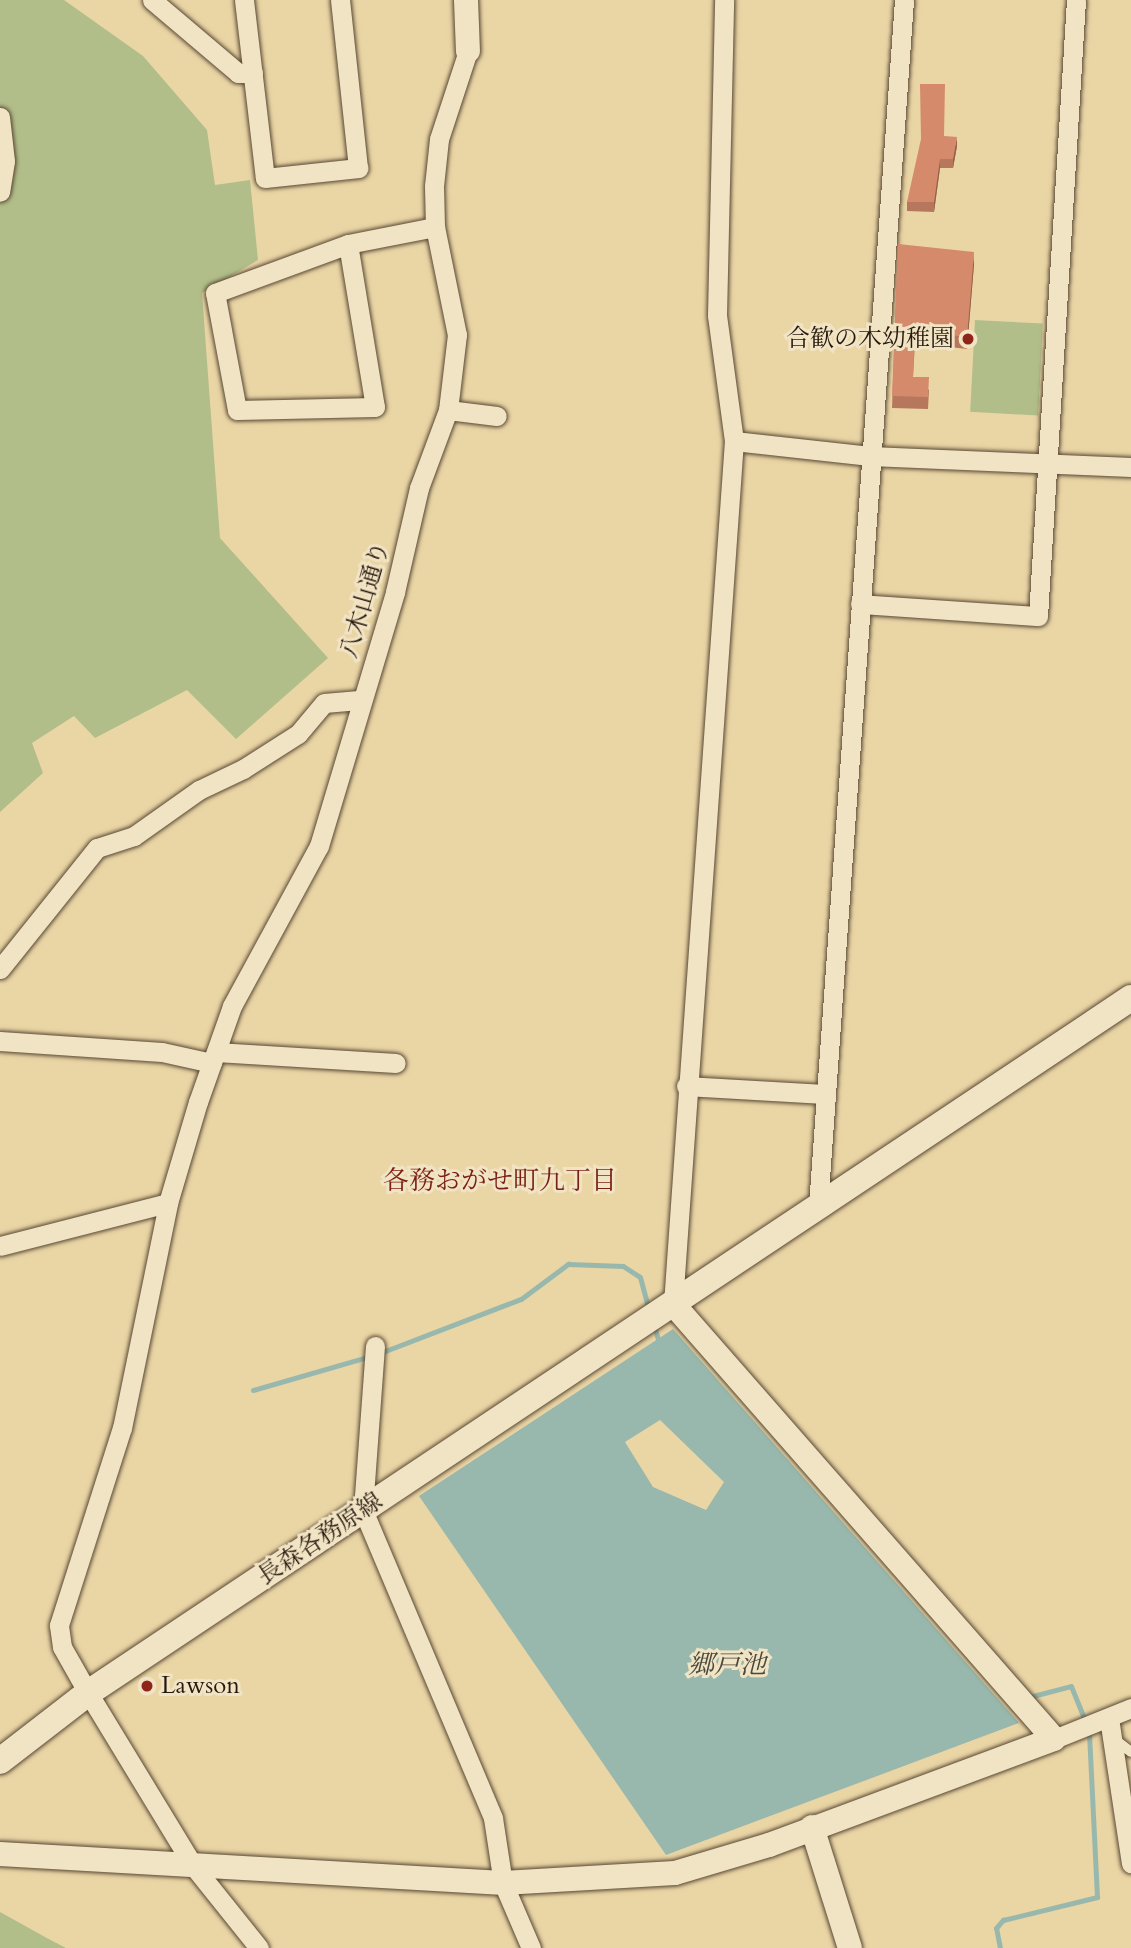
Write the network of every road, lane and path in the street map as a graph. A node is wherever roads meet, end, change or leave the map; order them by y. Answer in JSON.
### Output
{"nodes":[{"id":1,"x":152,"y":0,"type":"edge"},
{"id":2,"x":244,"y":0,"type":"edge"},
{"id":3,"x":341,"y":0,"type":"edge"},
{"id":4,"x":466,"y":0,"type":"edge"},
{"id":5,"x":724,"y":0,"type":"edge"},
{"id":6,"x":904,"y":0,"type":"edge"},
{"id":7,"x":1076,"y":0,"type":"edge"},
{"id":8,"x":468,"y":51,"type":"joint"},
{"id":9,"x":253,"y":73,"type":"junction"},
{"id":10,"x":0,"y":117,"type":"edge"},
{"id":11,"x":0,"y":192,"type":"edge"},
{"id":12,"x":435,"y":227,"type":"junction"},
{"id":13,"x":348,"y":244,"type":"junction"},
{"id":14,"x":448,"y":410,"type":"junction"},
{"id":15,"x":497,"y":416,"type":"dead end"},
{"id":16,"x":734,"y":441,"type":"junction"},
{"id":17,"x":870,"y":456,"type":"junction"},
{"id":18,"x":1046,"y":466,"type":"junction"},
{"id":19,"x":1131,"y":467,"type":"edge"},
{"id":20,"x":860,"y":604,"type":"junction"},
{"id":21,"x":362,"y":700,"type":"junction"},
{"id":22,"x":0,"y":969,"type":"edge"},
{"id":23,"x":1131,"y":998,"type":"edge"},
{"id":24,"x":0,"y":1041,"type":"edge"},
{"id":25,"x":214,"y":1058,"type":"junction"},
{"id":26,"x":396,"y":1063,"type":"dead end"},
{"id":27,"x":685,"y":1086,"type":"junction"},
{"id":28,"x":824,"y":1094,"type":"junction"},
{"id":29,"x":168,"y":1203,"type":"junction"},
{"id":30,"x":818,"y":1206,"type":"junction"},
{"id":31,"x":0,"y":1246,"type":"edge"},
{"id":32,"x":659,"y":1314,"type":"junction"},
{"id":33,"x":374,"y":1355,"type":"dead end"},
{"id":34,"x":363,"y":1510,"type":"junction"},
{"id":35,"x":88,"y":1693,"type":"junction"},
{"id":36,"x":1131,"y":1708,"type":"edge"},
{"id":37,"x":1102,"y":1721,"type":"junction"},
{"id":38,"x":1063,"y":1736,"type":"junction"},
{"id":39,"x":1114,"y":1739,"type":"junction"},
{"id":40,"x":1131,"y":1752,"type":"edge"},
{"id":41,"x":0,"y":1761,"type":"edge"},
{"id":42,"x":812,"y":1827,"type":"junction"},
{"id":43,"x":0,"y":1854,"type":"edge"},
{"id":44,"x":1131,"y":1863,"type":"edge"},
{"id":45,"x":194,"y":1867,"type":"junction"},
{"id":46,"x":503,"y":1883,"type":"junction"},
{"id":47,"x":259,"y":1948,"type":"edge"},
{"id":48,"x":531,"y":1948,"type":"edge"},
{"id":49,"x":849,"y":1948,"type":"edge"}],
"edges":[{"from":1,"to":9,"type":"street"},
{"from":2,"to":9,"type":"street"},
{"from":3,"to":9,"type":"street"},
{"from":4,"to":8,"type":"street"},
{"from":5,"to":16,"type":"street"},
{"from":6,"to":17,"type":"street"},
{"from":7,"to":18,"type":"street"},
{"from":8,"to":12,"type":"street","name":"八木山通り"},
{"from":10,"to":11,"type":"street"},
{"from":12,"to":13,"type":"street"},
{"from":12,"to":14,"type":"street","name":"八木山通り"},
{"from":13,"to":13,"type":"street"},
{"from":14,"to":15,"type":"street"},
{"from":14,"to":21,"type":"street","name":"八木山通り"},
{"from":16,"to":17,"type":"street"},
{"from":16,"to":27,"type":"street"},
{"from":17,"to":18,"type":"street"},
{"from":17,"to":20,"type":"street"},
{"from":18,"to":19,"type":"street"},
{"from":18,"to":20,"type":"street"},
{"from":20,"to":28,"type":"street"},
{"from":21,"to":22,"type":"street"},
{"from":21,"to":25,"type":"street","name":"八木山通り"},
{"from":23,"to":30,"type":"main road","name":"長森各務原線"},
{"from":24,"to":25,"type":"street"},
{"from":25,"to":26,"type":"street"},
{"from":25,"to":29,"type":"street"},
{"from":27,"to":28,"type":"street"},
{"from":27,"to":32,"type":"street"},
{"from":28,"to":30,"type":"street"},
{"from":29,"to":31,"type":"street"},
{"from":29,"to":35,"type":"street"},
{"from":30,"to":32,"type":"main road","name":"長森各務原線"},
{"from":32,"to":34,"type":"main road","name":"長森各務原線"},
{"from":32,"to":38,"type":"street"},
{"from":33,"to":34,"type":"street"},
{"from":34,"to":35,"type":"main road","name":"長森各務原線"},
{"from":34,"to":46,"type":"street"},
{"from":35,"to":41,"type":"main road","name":"長森各務原線"},
{"from":35,"to":45,"type":"street"},
{"from":36,"to":37,"type":"street"},
{"from":37,"to":38,"type":"street"},
{"from":37,"to":39,"type":"street"},
{"from":38,"to":42,"type":"street"},
{"from":39,"to":40,"type":"lane"},
{"from":39,"to":44,"type":"street"},
{"from":42,"to":46,"type":"street"},
{"from":42,"to":49,"type":"street"},
{"from":43,"to":45,"type":"street"},
{"from":45,"to":46,"type":"street"},
{"from":45,"to":47,"type":"street"},
{"from":46,"to":48,"type":"street"}]}
